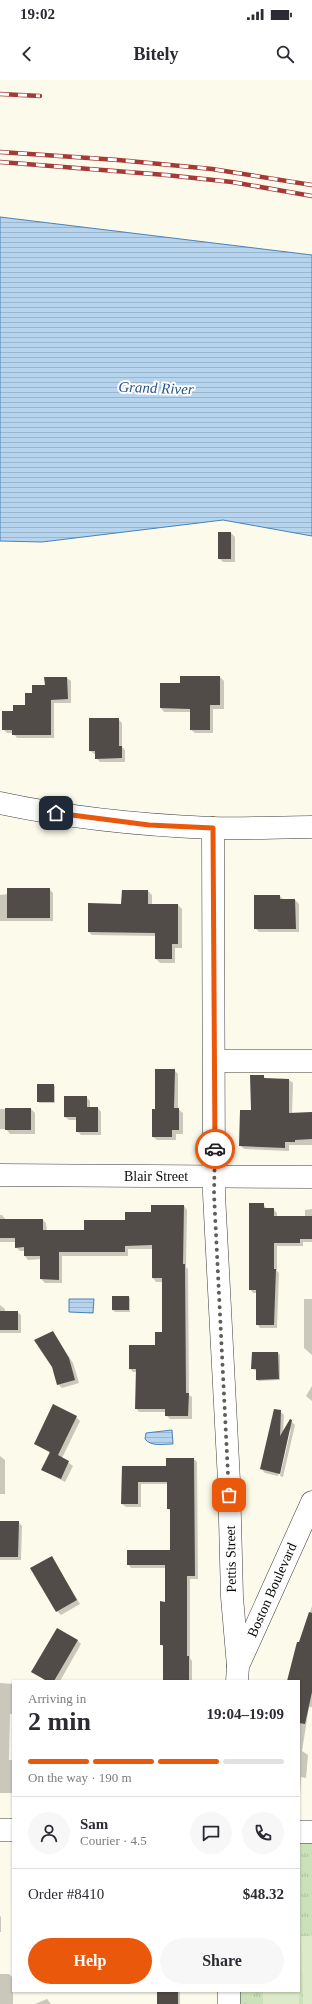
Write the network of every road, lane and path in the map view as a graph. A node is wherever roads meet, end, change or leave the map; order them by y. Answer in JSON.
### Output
{"nodes":[{"id":1,"x":0,"y":803,"type":"edge"},
{"id":2,"x":312,"y":827,"type":"edge"},
{"id":3,"x":213,"y":828,"type":"junction"},
{"id":4,"x":215,"y":1061,"type":"junction"},
{"id":5,"x":312,"y":1061,"type":"edge"},
{"id":6,"x":0,"y":1175,"type":"edge"},
{"id":7,"x":214,"y":1176,"type":"junction"},
{"id":8,"x":312,"y":1177,"type":"edge"},
{"id":9,"x":312,"y":1502,"type":"edge"},
{"id":10,"x":238,"y":1673,"type":"edge"},
{"id":11,"x":0,"y":1830,"type":"edge"},
{"id":12,"x":12,"y":1830,"type":"edge"},
{"id":13,"x":300,"y":1832,"type":"edge"},
{"id":14,"x":312,"y":1832,"type":"edge"},
{"id":15,"x":229,"y":1992,"type":"edge"},
{"id":16,"x":229,"y":2004,"type":"edge"}],
"edges":[{"from":1,"to":3,"type":"street"},
{"from":2,"to":3,"type":"street"},
{"from":3,"to":4,"type":"street","name":"Pettis Street"},
{"from":4,"to":5,"type":"street"},
{"from":4,"to":7,"type":"street","name":"Pettis Street"},
{"from":6,"to":7,"type":"street","name":"Blair Street"},
{"from":7,"to":8,"type":"street","name":"Blair Street"},
{"from":7,"to":10,"type":"street","name":"Pettis Street"},
{"from":9,"to":10,"type":"street","name":"Boston Boulevard"},
{"from":11,"to":12,"type":"street"},
{"from":13,"to":14,"type":"street"},
{"from":15,"to":16,"type":"street"}]}
